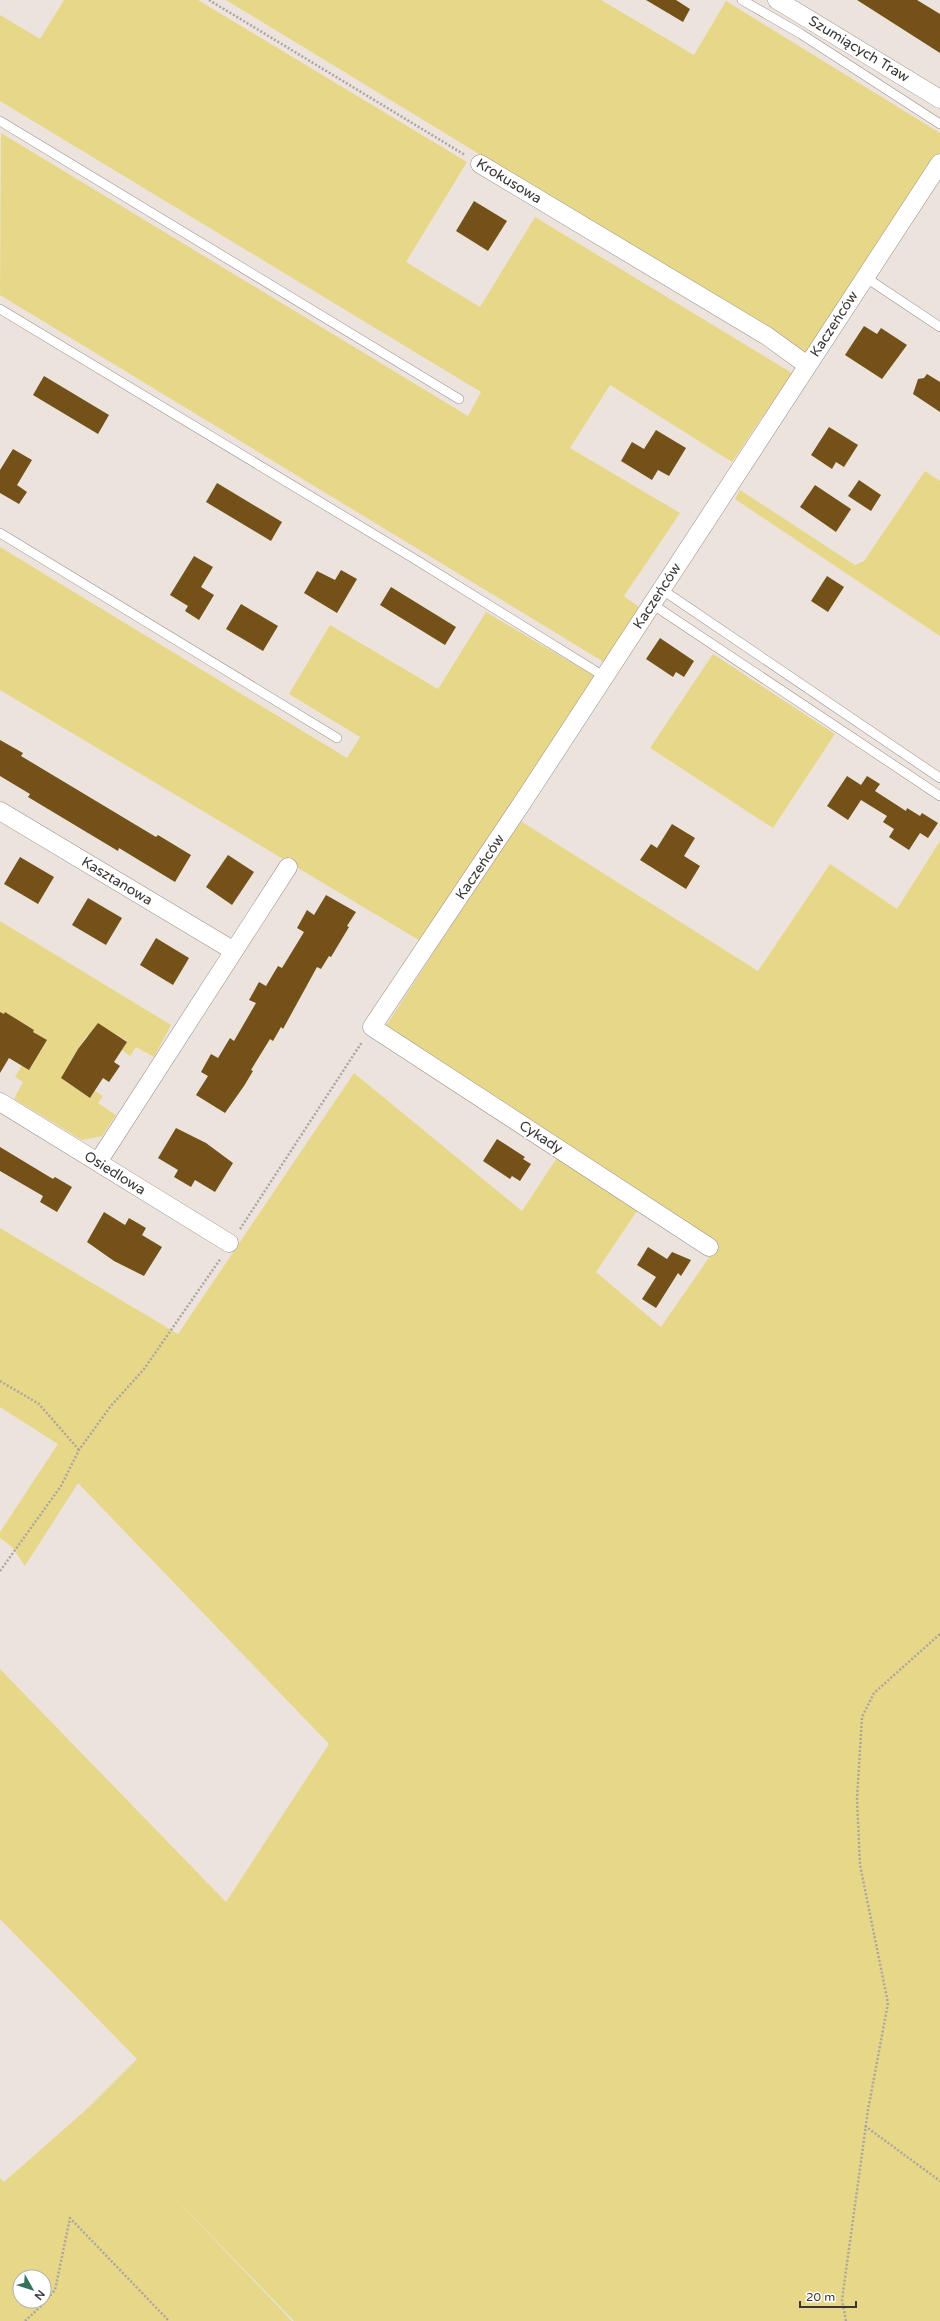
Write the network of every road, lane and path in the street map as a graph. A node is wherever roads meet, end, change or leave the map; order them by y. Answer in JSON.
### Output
{"nodes":[{"id":1,"x":209,"y":0,"type":"edge"},
{"id":2,"x":742,"y":0,"type":"edge"},
{"id":3,"x":778,"y":0,"type":"edge"},
{"id":4,"x":940,"y":99,"type":"edge"},
{"id":5,"x":0,"y":122,"type":"edge"},
{"id":6,"x":940,"y":124,"type":"edge"},
{"id":7,"x":940,"y":163,"type":"edge"},
{"id":8,"x":480,"y":164,"type":"joint"},
{"id":9,"x":865,"y":277,"type":"junction"},
{"id":10,"x":0,"y":309,"type":"edge"},
{"id":11,"x":940,"y":327,"type":"edge"},
{"id":12,"x":807,"y":364,"type":"junction"},
{"id":13,"x":459,"y":400,"type":"dead end"},
{"id":14,"x":0,"y":533,"type":"edge"},
{"id":15,"x":657,"y":596,"type":"junction"},
{"id":16,"x":605,"y":677,"type":"junction"},
{"id":17,"x":337,"y":738,"type":"dead end"},
{"id":18,"x":940,"y":778,"type":"edge"},
{"id":19,"x":940,"y":796,"type":"edge"},
{"id":20,"x":0,"y":811,"type":"edge"},
{"id":21,"x":288,"y":867,"type":"dead end"},
{"id":22,"x":234,"y":951,"type":"junction"},
{"id":23,"x":372,"y":1027,"type":"joint"},
{"id":24,"x":0,"y":1102,"type":"edge"},
{"id":25,"x":98,"y":1162,"type":"junction"},
{"id":26,"x":229,"y":1243,"type":"dead end"},
{"id":27,"x":709,"y":1247,"type":"dead end"},
{"id":28,"x":0,"y":1380,"type":"edge"},
{"id":29,"x":0,"y":1571,"type":"edge"},
{"id":30,"x":940,"y":1634,"type":"edge"},
{"id":31,"x":865,"y":2126,"type":"junction"},
{"id":32,"x":940,"y":2181,"type":"edge"},
{"id":33,"x":25,"y":2321,"type":"edge"},
{"id":34,"x":169,"y":2321,"type":"edge"},
{"id":35,"x":846,"y":2321,"type":"edge"}],
"edges":[{"from":1,"to":8,"type":"path","name":"Krokusowa"},
{"from":2,"to":6,"type":"lane"},
{"from":3,"to":4,"type":"street","name":"Szumiących Traw"},
{"from":5,"to":13,"type":"lane"},
{"from":7,"to":9,"type":"street","name":"Kaczeńców"},
{"from":8,"to":12,"type":"street","name":"Krokusowa"},
{"from":9,"to":11,"type":"lane"},
{"from":9,"to":12,"type":"street","name":"Kaczeńców"},
{"from":10,"to":16,"type":"lane"},
{"from":12,"to":15,"type":"street","name":"Kaczeńców"},
{"from":14,"to":17,"type":"lane"},
{"from":15,"to":16,"type":"street","name":"Kaczeńców"},
{"from":15,"to":18,"type":"lane"},
{"from":15,"to":19,"type":"lane"},
{"from":16,"to":23,"type":"street","name":"Kaczeńców"},
{"from":20,"to":22,"type":"street","name":"Kasztanowa"},
{"from":21,"to":22,"type":"street"},
{"from":22,"to":25,"type":"street"},
{"from":23,"to":27,"type":"street","name":"Cykady"},
{"from":24,"to":25,"type":"street","name":"Osiedlowa"},
{"from":25,"to":26,"type":"street","name":"Osiedlowa"},
{"from":28,"to":29,"type":"path"},
{"from":30,"to":31,"type":"path"},
{"from":31,"to":32,"type":"path"},
{"from":31,"to":35,"type":"path"},
{"from":33,"to":34,"type":"path"}]}
